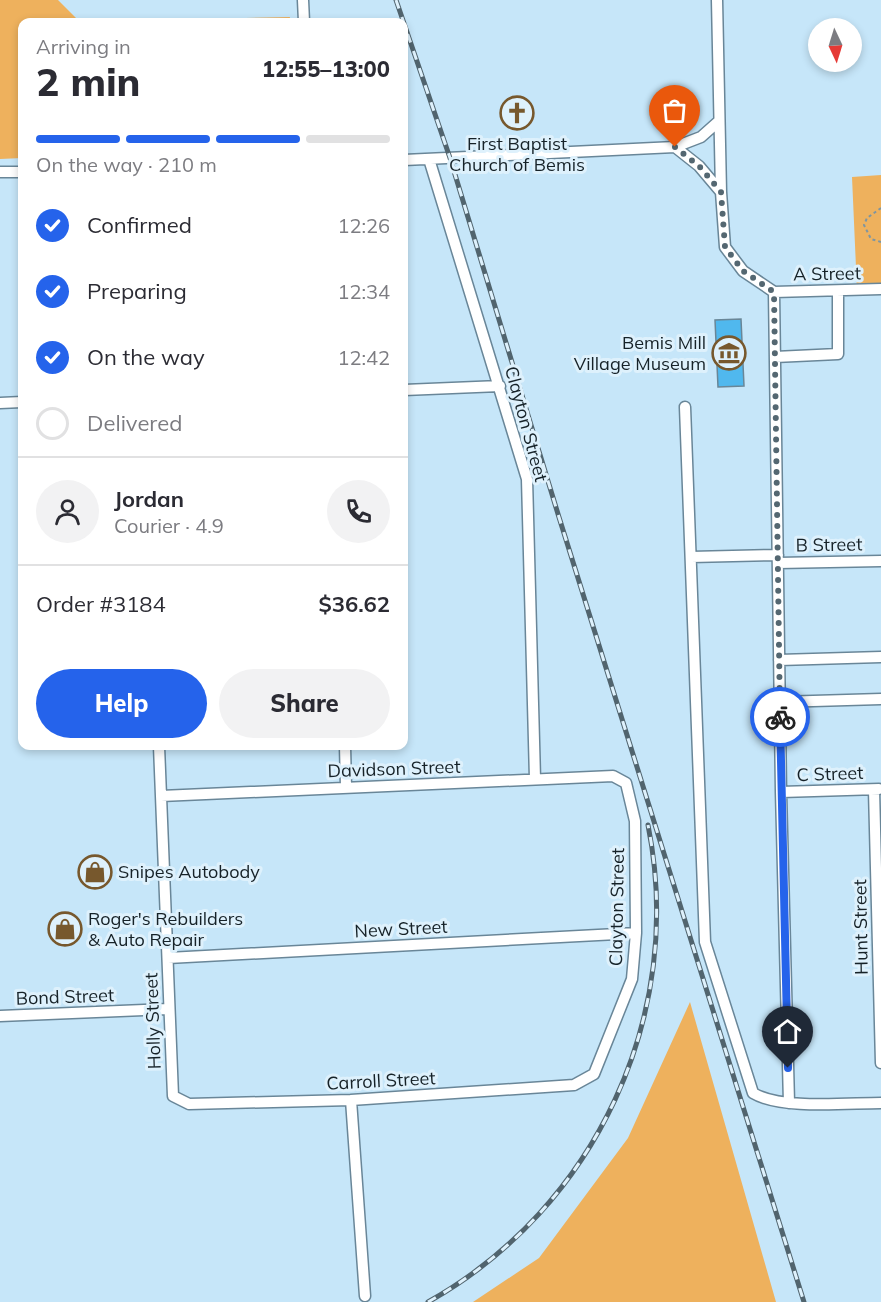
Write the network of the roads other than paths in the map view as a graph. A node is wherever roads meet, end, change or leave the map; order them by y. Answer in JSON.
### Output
{"nodes":[{"id":1,"x":303,"y":0,"type":"edge"},
{"id":2,"x":717,"y":0,"type":"edge"},
{"id":3,"x":304,"y":18,"type":"edge"},
{"id":4,"x":719,"y":121,"type":"junction"},
{"id":5,"x":675,"y":147,"type":"junction"},
{"id":6,"x":429,"y":159,"type":"junction"},
{"id":7,"x":408,"y":160,"type":"edge"},
{"id":8,"x":18,"y":171,"type":"edge"},
{"id":9,"x":0,"y":172,"type":"edge"},
{"id":10,"x":721,"y":192,"type":"junction"},
{"id":11,"x":881,"y":289,"type":"edge"},
{"id":12,"x":838,"y":291,"type":"junction"},
{"id":13,"x":774,"y":292,"type":"junction"},
{"id":14,"x":775,"y":357,"type":"junction"},
{"id":15,"x":500,"y":386,"type":"junction"},
{"id":16,"x":408,"y":390,"type":"edge"},
{"id":17,"x":18,"y":402,"type":"edge"},
{"id":18,"x":0,"y":403,"type":"edge"},
{"id":19,"x":685,"y":407,"type":"dead end"},
{"id":20,"x":691,"y":557,"type":"junction"},
{"id":21,"x":778,"y":559,"type":"junction"},
{"id":22,"x":881,"y":561,"type":"edge"},
{"id":23,"x":881,"y":657,"type":"edge"},
{"id":24,"x":779,"y":660,"type":"junction"},
{"id":25,"x":881,"y":699,"type":"edge"},
{"id":26,"x":780,"y":702,"type":"junction"},
{"id":27,"x":159,"y":750,"type":"edge"},
{"id":28,"x":345,"y":750,"type":"edge"},
{"id":29,"x":535,"y":779,"type":"junction"},
{"id":30,"x":626,"y":783,"type":"joint"},
{"id":31,"x":346,"y":787,"type":"junction"},
{"id":32,"x":877,"y":789,"type":"edge"},
{"id":33,"x":781,"y":792,"type":"junction"},
{"id":34,"x":161,"y":796,"type":"junction"},
{"id":35,"x":636,"y":933,"type":"junction"},
{"id":36,"x":168,"y":958,"type":"junction"},
{"id":37,"x":168,"y":1009,"type":"junction"},
{"id":38,"x":0,"y":1016,"type":"edge"},
{"id":39,"x":881,"y":1063,"type":"edge"},
{"id":40,"x":574,"y":1085,"type":"joint"},
{"id":41,"x":351,"y":1100,"type":"junction"},
{"id":42,"x":789,"y":1103,"type":"junction"},
{"id":43,"x":881,"y":1103,"type":"edge"},
{"id":44,"x":189,"y":1104,"type":"joint"},
{"id":45,"x":365,"y":1296,"type":"dead end"}],
"edges":[{"from":1,"to":3,"type":"street"},
{"from":2,"to":4,"type":"street"},
{"from":4,"to":5,"type":"street"},
{"from":4,"to":10,"type":"street"},
{"from":5,"to":6,"type":"street"},
{"from":5,"to":10,"type":"street"},
{"from":6,"to":7,"type":"street"},
{"from":6,"to":15,"type":"street","name":"Clayton Street"},
{"from":8,"to":9,"type":"street"},
{"from":10,"to":13,"type":"street"},
{"from":11,"to":12,"type":"street","name":"A Street"},
{"from":12,"to":13,"type":"street","name":"A Street"},
{"from":12,"to":14,"type":"street"},
{"from":13,"to":14,"type":"street"},
{"from":14,"to":21,"type":"street"},
{"from":15,"to":16,"type":"street"},
{"from":15,"to":29,"type":"street","name":"Clayton Street"},
{"from":17,"to":18,"type":"street"},
{"from":19,"to":20,"type":"street"},
{"from":20,"to":21,"type":"street","name":"B Street"},
{"from":20,"to":42,"type":"street"},
{"from":21,"to":22,"type":"street","name":"B Street"},
{"from":21,"to":24,"type":"street"},
{"from":23,"to":24,"type":"street"},
{"from":24,"to":26,"type":"street"},
{"from":25,"to":26,"type":"street"},
{"from":26,"to":33,"type":"street"},
{"from":27,"to":34,"type":"street","name":"Holly Street"},
{"from":28,"to":31,"type":"street"},
{"from":29,"to":30,"type":"street","name":"Davidson Street"},
{"from":29,"to":31,"type":"street","name":"Davidson Street"},
{"from":30,"to":35,"type":"street","name":"Clayton Street"},
{"from":31,"to":34,"type":"street","name":"Davidson Street"},
{"from":32,"to":33,"type":"street","name":"C Street"},
{"from":32,"to":39,"type":"street","name":"Hunt Street"},
{"from":33,"to":42,"type":"street"},
{"from":34,"to":36,"type":"street","name":"Holly Street"},
{"from":35,"to":36,"type":"street","name":"New Street"},
{"from":35,"to":40,"type":"street","name":"Clayton Street"},
{"from":36,"to":37,"type":"street","name":"Holly Street"},
{"from":37,"to":38,"type":"street","name":"Bond Street"},
{"from":37,"to":44,"type":"street","name":"Holly Street"},
{"from":40,"to":41,"type":"street","name":"Carroll Street"},
{"from":41,"to":44,"type":"street","name":"Carroll Street"},
{"from":41,"to":45,"type":"street"},
{"from":42,"to":43,"type":"street"}]}
